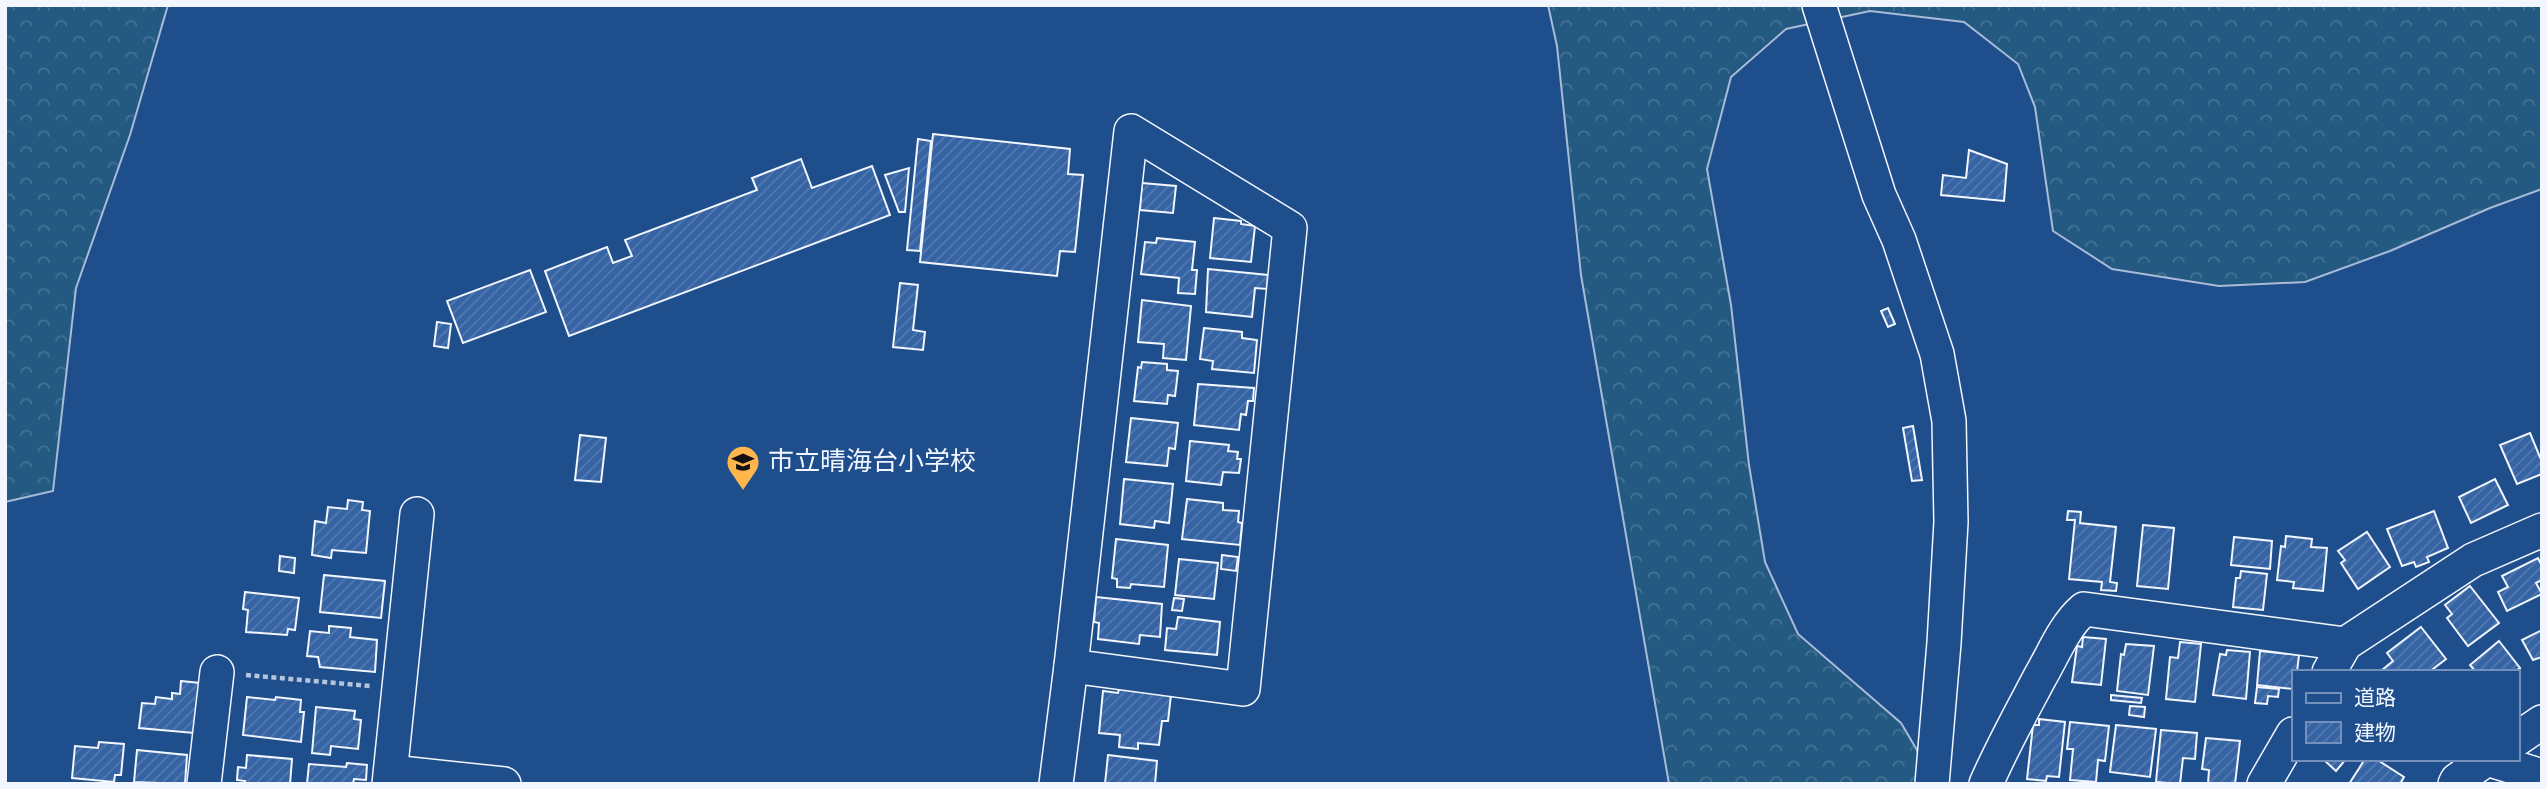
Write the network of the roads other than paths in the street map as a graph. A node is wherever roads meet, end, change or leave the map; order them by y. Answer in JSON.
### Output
{"nodes":[{"id":1,"x":1819,"y":5,"type":"edge"},
{"id":2,"x":417,"y":514,"type":"dead end"},
{"id":3,"x":2542,"y":530,"type":"edge"},
{"id":4,"x":2337,"y":658,"type":"edge"},
{"id":5,"x":1071,"y":666,"type":"junction"},
{"id":6,"x":217,"y":673,"type":"road end"},
{"id":7,"x":2542,"y":723,"type":"edge"},
{"id":8,"x":2292,"y":735,"type":"edge"},
{"id":9,"x":2519,"y":737,"type":"edge"},
{"id":10,"x":2484,"y":761,"type":"edge"},
{"id":11,"x":2493,"y":761,"type":"edge"},
{"id":12,"x":2542,"y":776,"type":"edge"},
{"id":13,"x":390,"y":778,"type":"edge"},
{"id":14,"x":1934,"y":783,"type":"edge"},
{"id":15,"x":204,"y":784,"type":"edge"},
{"id":16,"x":504,"y":784,"type":"edge"},
{"id":17,"x":1056,"y":784,"type":"edge"},
{"id":18,"x":1986,"y":784,"type":"edge"},
{"id":19,"x":2264,"y":784,"type":"edge"},
{"id":20,"x":2455,"y":784,"type":"edge"}],
"edges":[{"from":1,"to":14,"type":"street"},
{"from":2,"to":13,"type":"street"},
{"from":3,"to":4,"type":"street"},
{"from":4,"to":18,"type":"street"},
{"from":5,"to":5,"type":"street"},
{"from":5,"to":17,"type":"street"},
{"from":6,"to":15,"type":"street"},
{"from":7,"to":9,"type":"street"},
{"from":8,"to":19,"type":"street"},
{"from":10,"to":20,"type":"street"},
{"from":11,"to":12,"type":"street"},
{"from":13,"to":16,"type":"street"}]}
